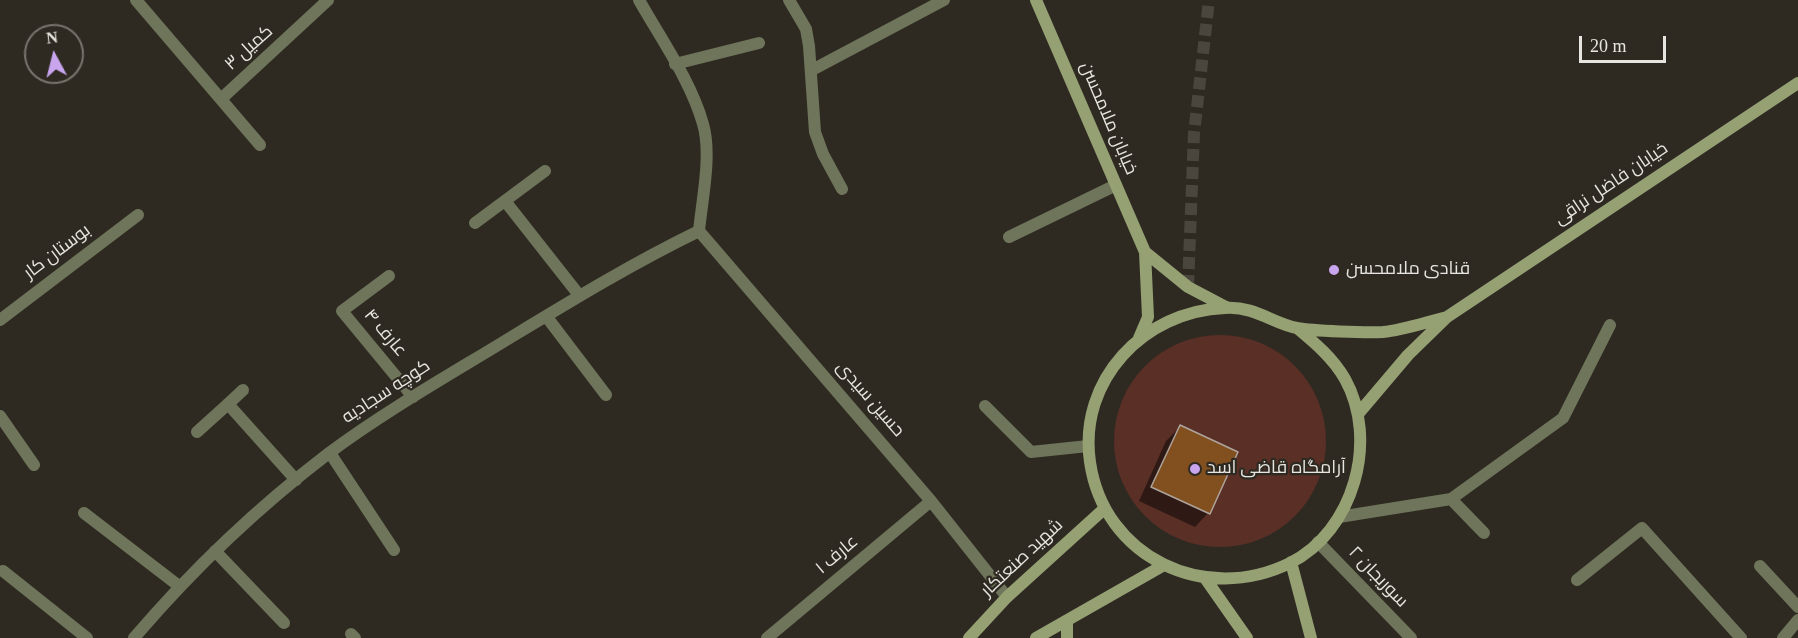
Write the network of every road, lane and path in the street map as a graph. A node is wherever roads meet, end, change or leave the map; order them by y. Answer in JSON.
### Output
{"nodes":[{"id":1,"x":136,"y":0,"type":"edge"},
{"id":2,"x":328,"y":0,"type":"edge"},
{"id":3,"x":639,"y":0,"type":"edge"},
{"id":4,"x":789,"y":0,"type":"edge"},
{"id":5,"x":944,"y":0,"type":"edge"},
{"id":6,"x":1036,"y":0,"type":"edge"},
{"id":7,"x":759,"y":43,"type":"dead end"},
{"id":8,"x":675,"y":64,"type":"junction"},
{"id":9,"x":812,"y":70,"type":"junction"},
{"id":10,"x":1798,"y":83,"type":"edge"},
{"id":11,"x":221,"y":99,"type":"junction"},
{"id":12,"x":260,"y":146,"type":"dead end"},
{"id":13,"x":545,"y":171,"type":"dead end"},
{"id":14,"x":1116,"y":185,"type":"junction"},
{"id":15,"x":842,"y":189,"type":"dead end"},
{"id":16,"x":505,"y":201,"type":"junction"},
{"id":17,"x":138,"y":215,"type":"dead end"},
{"id":18,"x":475,"y":224,"type":"dead end"},
{"id":19,"x":699,"y":231,"type":"junction"},
{"id":20,"x":1009,"y":237,"type":"dead end"},
{"id":21,"x":1145,"y":252,"type":"junction"},
{"id":22,"x":389,"y":276,"type":"dead end"},
{"id":23,"x":579,"y":295,"type":"junction"},
{"id":24,"x":1226,"y":307,"type":"junction"},
{"id":25,"x":546,"y":316,"type":"junction"},
{"id":26,"x":1447,"y":317,"type":"junction"},
{"id":27,"x":0,"y":320,"type":"edge"},
{"id":28,"x":1610,"y":325,"type":"dead end"},
{"id":29,"x":1297,"y":328,"type":"junction"},
{"id":30,"x":1139,"y":338,"type":"junction"},
{"id":31,"x":243,"y":390,"type":"dead end"},
{"id":32,"x":606,"y":395,"type":"dead end"},
{"id":33,"x":413,"y":397,"type":"junction"},
{"id":34,"x":228,"y":404,"type":"junction"},
{"id":35,"x":985,"y":406,"type":"dead end"},
{"id":36,"x":1358,"y":414,"type":"junction"},
{"id":37,"x":0,"y":417,"type":"edge"},
{"id":38,"x":197,"y":432,"type":"dead end"},
{"id":39,"x":1088,"y":446,"type":"junction"},
{"id":40,"x":330,"y":453,"type":"junction"},
{"id":41,"x":34,"y":465,"type":"dead end"},
{"id":42,"x":296,"y":480,"type":"junction"},
{"id":43,"x":1451,"y":499,"type":"junction"},
{"id":44,"x":932,"y":501,"type":"junction"},
{"id":45,"x":1104,"y":509,"type":"junction"},
{"id":46,"x":84,"y":513,"type":"dead end"},
{"id":47,"x":1339,"y":517,"type":"junction"},
{"id":48,"x":1484,"y":533,"type":"dead end"},
{"id":49,"x":1318,"y":542,"type":"junction"},
{"id":50,"x":394,"y":550,"type":"dead end"},
{"id":51,"x":215,"y":551,"type":"junction"},
{"id":52,"x":1291,"y":562,"type":"junction"},
{"id":53,"x":1164,"y":565,"type":"junction"},
{"id":54,"x":1760,"y":566,"type":"dead end"},
{"id":55,"x":3,"y":571,"type":"dead end"},
{"id":56,"x":1205,"y":578,"type":"junction"},
{"id":57,"x":1577,"y":580,"type":"dead end"},
{"id":58,"x":179,"y":586,"type":"junction"},
{"id":59,"x":1007,"y":597,"type":"junction"},
{"id":60,"x":1798,"y":607,"type":"edge"},
{"id":61,"x":1798,"y":620,"type":"edge"},
{"id":62,"x":1067,"y":621,"type":"junction"},
{"id":63,"x":284,"y":622,"type":"dead end"},
{"id":64,"x":87,"y":638,"type":"edge"},
{"id":65,"x":134,"y":638,"type":"edge"},
{"id":66,"x":767,"y":638,"type":"edge"},
{"id":67,"x":969,"y":638,"type":"edge"},
{"id":68,"x":1036,"y":638,"type":"edge"},
{"id":69,"x":1067,"y":638,"type":"edge"},
{"id":70,"x":1247,"y":638,"type":"edge"},
{"id":71,"x":1311,"y":638,"type":"edge"},
{"id":72,"x":1411,"y":638,"type":"edge"},
{"id":73,"x":1741,"y":638,"type":"edge"},
{"id":74,"x":1783,"y":638,"type":"edge"}],
"edges":[{"from":1,"to":11,"type":"street"},
{"from":2,"to":11,"type":"street","name":"کمیل ۳"},
{"from":3,"to":8,"type":"street"},
{"from":4,"to":9,"type":"street"},
{"from":5,"to":9,"type":"street"},
{"from":6,"to":14,"type":"main road","name":"خیابان ملامحسن"},
{"from":7,"to":8,"type":"street"},
{"from":8,"to":19,"type":"street"},
{"from":9,"to":15,"type":"street"},
{"from":10,"to":26,"type":"main road","name":"خیابان فاضل نراقی"},
{"from":11,"to":12,"type":"street"},
{"from":13,"to":16,"type":"street"},
{"from":14,"to":20,"type":"street"},
{"from":14,"to":21,"type":"main road","name":"خیابان ملامحسن"},
{"from":16,"to":18,"type":"street"},
{"from":16,"to":23,"type":"street"},
{"from":17,"to":27,"type":"street","name":"بوستان کار"},
{"from":19,"to":23,"type":"street","name":"کوچه سجادیه"},
{"from":19,"to":44,"type":"street","name":"حسین سیدی"},
{"from":21,"to":24,"type":"main road"},
{"from":21,"to":30,"type":"main road"},
{"from":22,"to":33,"type":"street","name":"عارف ۴"},
{"from":23,"to":25,"type":"street","name":"کوچه سجادیه"},
{"from":24,"to":29,"type":"main road"},
{"from":24,"to":30,"type":"main road"},
{"from":25,"to":32,"type":"street"},
{"from":25,"to":33,"type":"street","name":"کوچه سجادیه"},
{"from":26,"to":29,"type":"main road"},
{"from":26,"to":36,"type":"main road"},
{"from":28,"to":43,"type":"street"},
{"from":29,"to":36,"type":"main road"},
{"from":30,"to":39,"type":"main road"},
{"from":31,"to":34,"type":"street"},
{"from":33,"to":40,"type":"street","name":"کوچه سجادیه"},
{"from":34,"to":38,"type":"street"},
{"from":34,"to":42,"type":"street"},
{"from":35,"to":39,"type":"street"},
{"from":36,"to":47,"type":"main road"},
{"from":37,"to":41,"type":"street"},
{"from":39,"to":45,"type":"main road"},
{"from":40,"to":42,"type":"street","name":"کوچه سجادیه"},
{"from":40,"to":50,"type":"street"},
{"from":42,"to":51,"type":"street","name":"کوچه سجادیه"},
{"from":43,"to":47,"type":"street"},
{"from":43,"to":48,"type":"street"},
{"from":44,"to":59,"type":"street","name":"حسین سیدی"},
{"from":44,"to":66,"type":"street","name":"عارف ۱"},
{"from":45,"to":53,"type":"main road"},
{"from":45,"to":59,"type":"main road","name":"شهید صنعتکار"},
{"from":46,"to":58,"type":"street"},
{"from":47,"to":49,"type":"main road"},
{"from":49,"to":52,"type":"main road"},
{"from":49,"to":72,"type":"street","name":"سوریجان ۲"},
{"from":51,"to":58,"type":"street","name":"کوچه سجادیه"},
{"from":51,"to":63,"type":"street"},
{"from":52,"to":56,"type":"main road"},
{"from":52,"to":71,"type":"main road"},
{"from":53,"to":56,"type":"main road"},
{"from":53,"to":62,"type":"main road"},
{"from":54,"to":60,"type":"street"},
{"from":55,"to":64,"type":"street"},
{"from":56,"to":70,"type":"main road"},
{"from":57,"to":73,"type":"street"},
{"from":58,"to":65,"type":"street","name":"کوچه سجادیه"},
{"from":59,"to":67,"type":"main road","name":"شهید صنعتکار"},
{"from":61,"to":74,"type":"street"},
{"from":62,"to":68,"type":"main road"},
{"from":62,"to":69,"type":"main road"}]}
